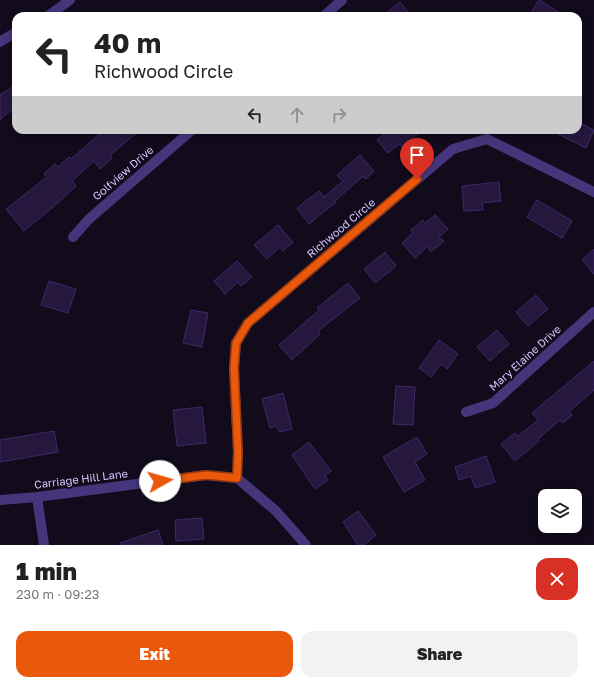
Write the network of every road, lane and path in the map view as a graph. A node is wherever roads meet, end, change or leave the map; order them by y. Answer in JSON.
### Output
{"nodes":[{"id":1,"x":70,"y":0,"type":"edge"},
{"id":2,"x":342,"y":0,"type":"edge"},
{"id":3,"x":54,"y":12,"type":"edge"},
{"id":4,"x":328,"y":12,"type":"edge"},
{"id":5,"x":12,"y":34,"type":"edge"},
{"id":6,"x":0,"y":42,"type":"edge"},
{"id":7,"x":187,"y":134,"type":"edge"},
{"id":8,"x":594,"y":192,"type":"edge"},
{"id":9,"x":73,"y":237,"type":"dead end"},
{"id":10,"x":594,"y":312,"type":"edge"},
{"id":11,"x":466,"y":412,"type":"dead end"},
{"id":12,"x":237,"y":478,"type":"junction"},
{"id":13,"x":37,"y":497,"type":"junction"},
{"id":14,"x":0,"y":500,"type":"edge"},
{"id":15,"x":44,"y":545,"type":"edge"},
{"id":16,"x":306,"y":545,"type":"edge"}],
"edges":[{"from":1,"to":3,"type":"street"},
{"from":2,"to":4,"type":"street"},
{"from":5,"to":6,"type":"street"},
{"from":7,"to":9,"type":"street","name":"Golfview Drive"},
{"from":8,"to":12,"type":"street","name":"Richwood Circle"},
{"from":10,"to":11,"type":"street","name":"Mary Elaine Drive"},
{"from":12,"to":13,"type":"street","name":"Carriage Hill Lane"},
{"from":12,"to":16,"type":"street"},
{"from":13,"to":14,"type":"street","name":"Carriage Hill Lane"},
{"from":13,"to":15,"type":"street"}]}
